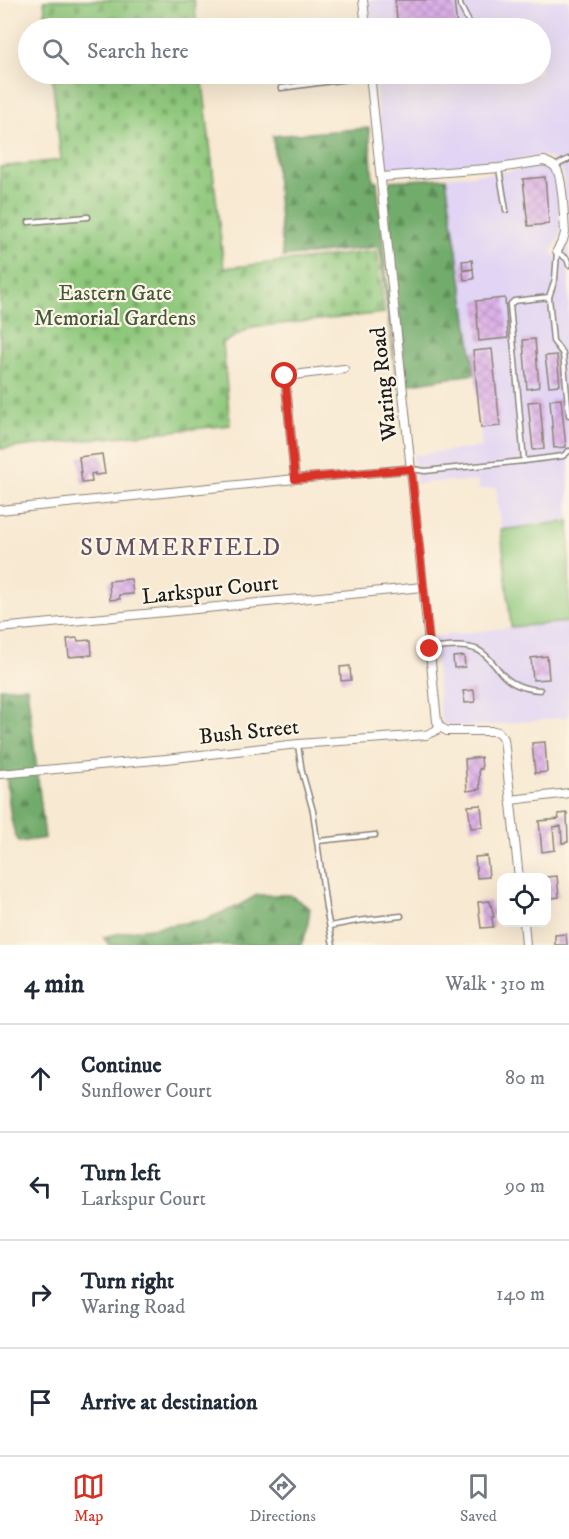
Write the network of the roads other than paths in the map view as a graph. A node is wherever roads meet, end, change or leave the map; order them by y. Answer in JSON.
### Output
{"nodes":[{"id":1,"x":363,"y":0,"type":"edge"},
{"id":2,"x":460,"y":0,"type":"edge"},
{"id":3,"x":365,"y":18,"type":"edge"},
{"id":4,"x":467,"y":18,"type":"edge"},
{"id":5,"x":308,"y":84,"type":"edge"},
{"id":6,"x":371,"y":84,"type":"edge"},
{"id":7,"x":281,"y":88,"type":"dead end"},
{"id":8,"x":569,"y":159,"type":"edge"},
{"id":9,"x":555,"y":166,"type":"junction"},
{"id":10,"x":499,"y":168,"type":"junction"},
{"id":11,"x":381,"y":177,"type":"junction"},
{"id":12,"x":506,"y":210,"type":"dead end"},
{"id":13,"x":88,"y":217,"type":"dead end"},
{"id":14,"x":29,"y":222,"type":"dead end"},
{"id":15,"x":557,"y":251,"type":"junction"},
{"id":16,"x":569,"y":265,"type":"edge"},
{"id":17,"x":549,"y":297,"type":"junction"},
{"id":18,"x":344,"y":369,"type":"dead end"},
{"id":19,"x":569,"y":415,"type":"edge"},
{"id":20,"x":569,"y":451,"type":"edge"},
{"id":21,"x":524,"y":461,"type":"junction"},
{"id":22,"x":411,"y":469,"type":"junction"},
{"id":23,"x":295,"y":479,"type":"junction"},
{"id":24,"x":0,"y":510,"type":"edge"},
{"id":25,"x":423,"y":587,"type":"junction"},
{"id":26,"x":0,"y":628,"type":"edge"},
{"id":27,"x":430,"y":649,"type":"junction"},
{"id":28,"x":540,"y":690,"type":"dead end"},
{"id":29,"x":440,"y":726,"type":"junction"},
{"id":30,"x":298,"y":744,"type":"junction"},
{"id":31,"x":0,"y":774,"type":"edge"},
{"id":32,"x":569,"y":793,"type":"edge"},
{"id":33,"x":512,"y":800,"type":"junction"},
{"id":34,"x":375,"y":835,"type":"dead end"},
{"id":35,"x":318,"y":840,"type":"junction"},
{"id":36,"x":519,"y":873,"type":"edge"},
{"id":37,"x":401,"y":916,"type":"dead end"},
{"id":38,"x":330,"y":926,"type":"junction"},
{"id":39,"x":524,"y":927,"type":"edge"},
{"id":40,"x":333,"y":945,"type":"edge"},
{"id":41,"x":526,"y":945,"type":"edge"}],
"edges":[{"from":1,"to":3,"type":"street"},
{"from":2,"to":4,"type":"lane"},
{"from":5,"to":7,"type":"lane"},
{"from":6,"to":11,"type":"street","name":"Waring Road"},
{"from":8,"to":9,"type":"lane"},
{"from":9,"to":10,"type":"street"},
{"from":9,"to":15,"type":"street"},
{"from":10,"to":11,"type":"street"},
{"from":10,"to":12,"type":"lane"},
{"from":11,"to":22,"type":"street","name":"Waring Road"},
{"from":13,"to":14,"type":"lane"},
{"from":15,"to":16,"type":"lane"},
{"from":15,"to":17,"type":"lane"},
{"from":17,"to":19,"type":"lane"},
{"from":17,"to":21,"type":"lane"},
{"from":18,"to":23,"type":"street"},
{"from":20,"to":21,"type":"lane"},
{"from":21,"to":22,"type":"lane"},
{"from":22,"to":23,"type":"street"},
{"from":22,"to":25,"type":"street","name":"Waring Road"},
{"from":23,"to":24,"type":"street"},
{"from":25,"to":26,"type":"street","name":"Larkspur Court"},
{"from":25,"to":27,"type":"street","name":"Waring Road"},
{"from":27,"to":28,"type":"lane"},
{"from":27,"to":29,"type":"street","name":"Waring Road"},
{"from":29,"to":30,"type":"street","name":"Bush Street"},
{"from":29,"to":33,"type":"street"},
{"from":30,"to":31,"type":"street","name":"Bush Street"},
{"from":30,"to":35,"type":"lane"},
{"from":32,"to":33,"type":"street"},
{"from":33,"to":36,"type":"street"},
{"from":34,"to":35,"type":"lane"},
{"from":35,"to":38,"type":"lane"},
{"from":37,"to":38,"type":"lane"},
{"from":38,"to":40,"type":"lane"},
{"from":39,"to":41,"type":"street"}]}
